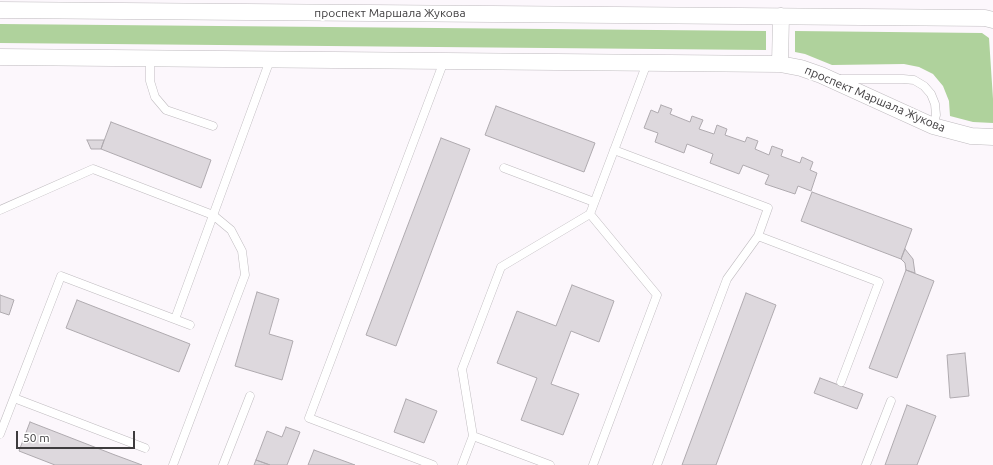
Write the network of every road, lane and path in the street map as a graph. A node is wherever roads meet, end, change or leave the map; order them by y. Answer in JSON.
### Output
{"nodes":[{"id":1,"x":0,"y":10,"type":"edge"},
{"id":2,"x":781,"y":16,"type":"junction"},
{"id":3,"x":993,"y":20,"type":"edge"},
{"id":4,"x":0,"y":57,"type":"edge"},
{"id":5,"x":150,"y":59,"type":"junction"},
{"id":6,"x":270,"y":60,"type":"junction"},
{"id":7,"x":444,"y":61,"type":"junction"},
{"id":8,"x":647,"y":63,"type":"junction"},
{"id":9,"x":780,"y":64,"type":"junction"},
{"id":10,"x":829,"y":79,"type":"junction"},
{"id":11,"x":213,"y":126,"type":"dead end"},
{"id":12,"x":933,"y":126,"type":"junction"},
{"id":13,"x":993,"y":137,"type":"edge"},
{"id":14,"x":614,"y":150,"type":"junction"},
{"id":15,"x":504,"y":168,"type":"dead end"},
{"id":16,"x":594,"y":202,"type":"junction"},
{"id":17,"x":0,"y":210,"type":"edge"},
{"id":18,"x":590,"y":214,"type":"junction"},
{"id":19,"x":213,"y":215,"type":"junction"},
{"id":20,"x":758,"y":236,"type":"junction"},
{"id":21,"x":175,"y":320,"type":"junction"},
{"id":22,"x":190,"y":325,"type":"dead end"},
{"id":23,"x":841,"y":382,"type":"dead end"},
{"id":24,"x":250,"y":396,"type":"dead end"},
{"id":25,"x":14,"y":398,"type":"junction"},
{"id":26,"x":891,"y":401,"type":"dead end"},
{"id":27,"x":0,"y":434,"type":"edge"},
{"id":28,"x":473,"y":436,"type":"junction"},
{"id":29,"x":145,"y":448,"type":"dead end"},
{"id":30,"x":173,"y":465,"type":"edge"},
{"id":31,"x":223,"y":465,"type":"edge"},
{"id":32,"x":433,"y":465,"type":"edge"},
{"id":33,"x":462,"y":465,"type":"edge"},
{"id":34,"x":550,"y":465,"type":"edge"},
{"id":35,"x":593,"y":465,"type":"edge"},
{"id":36,"x":658,"y":465,"type":"edge"},
{"id":37,"x":866,"y":465,"type":"edge"}],
"edges":[{"from":1,"to":2,"type":"street","name":"проспект Маршала Жукова"},
{"from":2,"to":3,"type":"street","name":"проспект Маршала Жукова"},
{"from":2,"to":9,"type":"street"},
{"from":4,"to":5,"type":"street","name":"проспект Маршала Жукова"},
{"from":5,"to":6,"type":"street","name":"проспект Маршала Жукова"},
{"from":5,"to":11,"type":"lane"},
{"from":6,"to":7,"type":"street","name":"проспект Маршала Жукова"},
{"from":6,"to":19,"type":"lane"},
{"from":7,"to":8,"type":"street","name":"проспект Маршала Жукова"},
{"from":7,"to":32,"type":"lane"},
{"from":8,"to":9,"type":"street","name":"проспект Маршала Жукова"},
{"from":8,"to":14,"type":"lane"},
{"from":9,"to":10,"type":"street","name":"проспект Маршала Жукова"},
{"from":10,"to":12,"type":"street","name":"проспект Маршала Жукова"},
{"from":10,"to":12,"type":"lane"},
{"from":12,"to":13,"type":"street","name":"проспект Маршала Жукова"},
{"from":14,"to":16,"type":"lane"},
{"from":14,"to":20,"type":"lane"},
{"from":15,"to":16,"type":"lane"},
{"from":16,"to":18,"type":"lane"},
{"from":17,"to":19,"type":"lane"},
{"from":18,"to":28,"type":"lane"},
{"from":18,"to":35,"type":"lane"},
{"from":19,"to":21,"type":"lane"},
{"from":19,"to":30,"type":"lane"},
{"from":20,"to":23,"type":"lane"},
{"from":20,"to":36,"type":"lane"},
{"from":21,"to":22,"type":"lane"},
{"from":21,"to":25,"type":"lane"},
{"from":24,"to":31,"type":"lane"},
{"from":25,"to":27,"type":"lane"},
{"from":25,"to":29,"type":"lane"},
{"from":26,"to":37,"type":"lane"},
{"from":28,"to":33,"type":"lane"},
{"from":28,"to":34,"type":"lane"}]}
